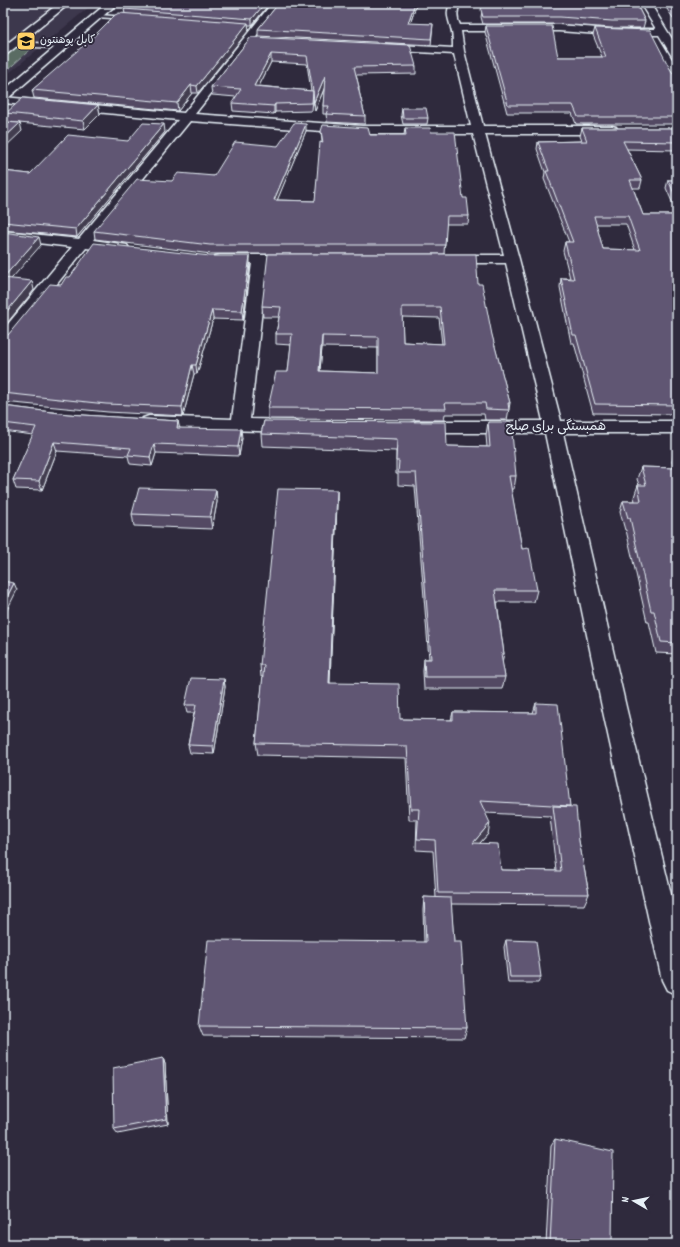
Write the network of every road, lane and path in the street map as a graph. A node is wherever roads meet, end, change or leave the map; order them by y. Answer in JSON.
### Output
{"nodes":[{"id":1,"x":65,"y":3,"type":"edge"},
{"id":2,"x":113,"y":3,"type":"edge"},
{"id":3,"x":277,"y":3,"type":"edge"},
{"id":4,"x":456,"y":3,"type":"edge"},
{"id":5,"x":645,"y":3,"type":"edge"},
{"id":6,"x":98,"y":16,"type":"junction"},
{"id":7,"x":138,"y":19,"type":"edge"},
{"id":8,"x":456,"y":28,"type":"junction"},
{"id":9,"x":251,"y":32,"type":"junction"},
{"id":10,"x":661,"y":32,"type":"junction"},
{"id":11,"x":263,"y":41,"type":"edge"},
{"id":12,"x":3,"y":44,"type":"edge"},
{"id":13,"x":14,"y":44,"type":"junction"},
{"id":14,"x":62,"y":46,"type":"junction"},
{"id":15,"x":370,"y":47,"type":"edge"},
{"id":16,"x":459,"y":51,"type":"junction"},
{"id":17,"x":3,"y":52,"type":"edge"},
{"id":18,"x":677,"y":56,"type":"edge"},
{"id":19,"x":3,"y":99,"type":"edge"},
{"id":20,"x":187,"y":117,"type":"junction"},
{"id":21,"x":478,"y":130,"type":"junction"},
{"id":22,"x":627,"y":130,"type":"edge"},
{"id":23,"x":3,"y":234,"type":"edge"},
{"id":24,"x":83,"y":244,"type":"junction"},
{"id":25,"x":135,"y":250,"type":"edge"},
{"id":26,"x":203,"y":258,"type":"edge"},
{"id":27,"x":512,"y":258,"type":"junction"},
{"id":28,"x":260,"y":259,"type":"junction"},
{"id":29,"x":308,"y":259,"type":"edge"},
{"id":30,"x":434,"y":259,"type":"edge"},
{"id":31,"x":3,"y":340,"type":"edge"},
{"id":32,"x":130,"y":422,"type":"edge"},
{"id":33,"x":240,"y":425,"type":"junction"},
{"id":34,"x":308,"y":426,"type":"edge"},
{"id":35,"x":399,"y":427,"type":"edge"},
{"id":36,"x":553,"y":427,"type":"junction"},
{"id":37,"x":677,"y":427,"type":"edge"},
{"id":38,"x":677,"y":980,"type":"edge"}],
"edges":[{"from":1,"to":13,"type":"main road"},
{"from":2,"to":6,"type":"main road"},
{"from":3,"to":9,"type":"main road"},
{"from":4,"to":8,"type":"main road"},
{"from":5,"to":10,"type":"main road"},
{"from":6,"to":7,"type":"lane"},
{"from":6,"to":14,"type":"main road"},
{"from":8,"to":10,"type":"main road"},
{"from":8,"to":16,"type":"main road"},
{"from":9,"to":11,"type":"main road"},
{"from":9,"to":20,"type":"main road"},
{"from":10,"to":18,"type":"main road"},
{"from":12,"to":13,"type":"lane"},
{"from":13,"to":14,"type":"lane"},
{"from":13,"to":17,"type":"main road"},
{"from":14,"to":19,"type":"main road"},
{"from":15,"to":16,"type":"main road"},
{"from":16,"to":21,"type":"main road"},
{"from":19,"to":20,"type":"main road"},
{"from":20,"to":21,"type":"main road"},
{"from":20,"to":24,"type":"main road"},
{"from":21,"to":22,"type":"main road"},
{"from":21,"to":27,"type":"main road"},
{"from":23,"to":24,"type":"main road"},
{"from":24,"to":25,"type":"main road"},
{"from":24,"to":31,"type":"main road"},
{"from":26,"to":28,"type":"main road"},
{"from":27,"to":30,"type":"main road"},
{"from":27,"to":36,"type":"main road"},
{"from":28,"to":29,"type":"main road"},
{"from":28,"to":33,"type":"main road"},
{"from":32,"to":33,"type":"main road"},
{"from":33,"to":34,"type":"main road"},
{"from":35,"to":36,"type":"main road","name":"همبستگی برای صلح"},
{"from":36,"to":37,"type":"main road","name":"همبستگی برای صلح"},
{"from":36,"to":38,"type":"main road"}]}
